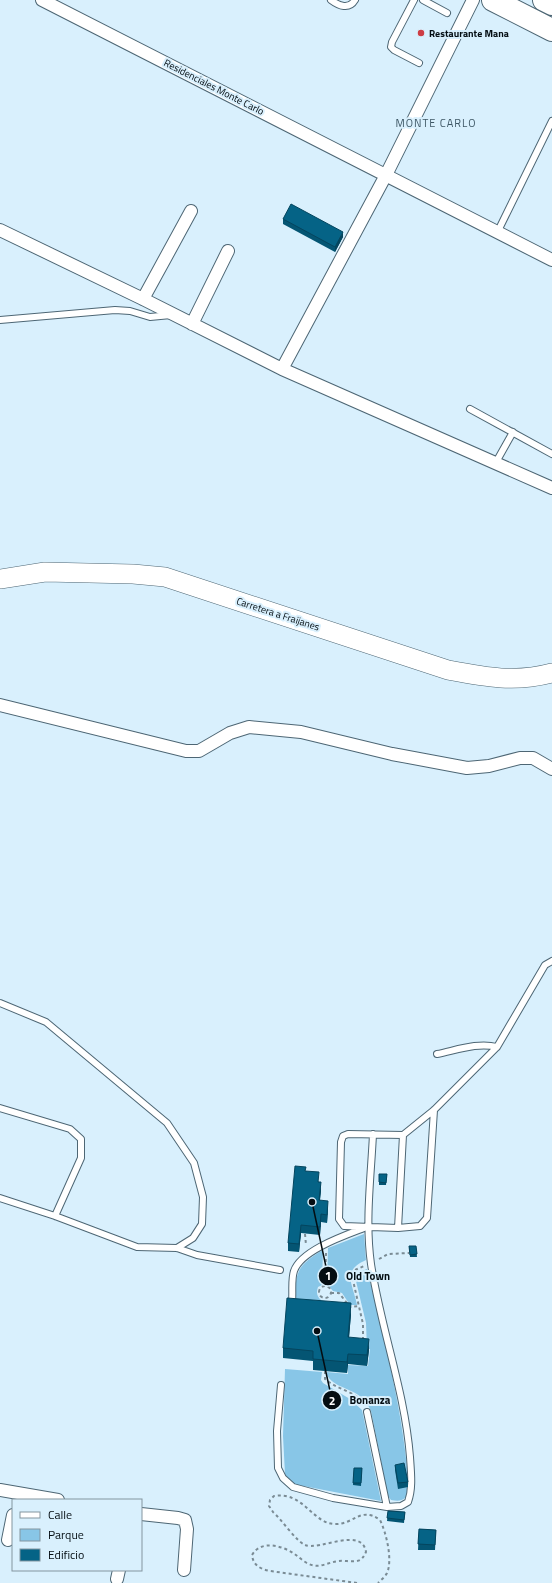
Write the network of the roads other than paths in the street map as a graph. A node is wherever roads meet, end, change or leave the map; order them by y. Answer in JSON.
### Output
{"nodes":[{"id":1,"x":42,"y":0,"type":"edge"},
{"id":2,"x":331,"y":0,"type":"edge"},
{"id":3,"x":355,"y":0,"type":"edge"},
{"id":4,"x":414,"y":0,"type":"edge"},
{"id":5,"x":425,"y":0,"type":"edge"},
{"id":6,"x":473,"y":0,"type":"edge"},
{"id":7,"x":492,"y":0,"type":"edge"},
{"id":8,"x":544,"y":0,"type":"edge"},
{"id":9,"x":552,"y":4,"type":"edge"},
{"id":10,"x":447,"y":13,"type":"dead end"},
{"id":11,"x":552,"y":30,"type":"edge"},
{"id":12,"x":419,"y":63,"type":"dead end"},
{"id":13,"x":552,"y":122,"type":"edge"},
{"id":14,"x":386,"y":175,"type":"junction"},
{"id":15,"x":191,"y":211,"type":"dead end"},
{"id":16,"x":0,"y":230,"type":"edge"},
{"id":17,"x":498,"y":232,"type":"junction"},
{"id":18,"x":228,"y":251,"type":"dead end"},
{"id":19,"x":552,"y":260,"type":"edge"},
{"id":20,"x":143,"y":299,"type":"junction"},
{"id":21,"x":175,"y":315,"type":"junction"},
{"id":22,"x":0,"y":320,"type":"edge"},
{"id":23,"x":192,"y":324,"type":"junction"},
{"id":24,"x":282,"y":369,"type":"junction"},
{"id":25,"x":470,"y":410,"type":"dead end"},
{"id":26,"x":513,"y":432,"type":"junction"},
{"id":27,"x":552,"y":454,"type":"edge"},
{"id":28,"x":495,"y":464,"type":"junction"},
{"id":29,"x":552,"y":488,"type":"edge"},
{"id":30,"x":0,"y":579,"type":"edge"},
{"id":31,"x":552,"y":673,"type":"edge"},
{"id":32,"x":0,"y":705,"type":"edge"},
{"id":33,"x":552,"y":769,"type":"edge"},
{"id":34,"x":552,"y":961,"type":"edge"},
{"id":35,"x":0,"y":1003,"type":"edge"},
{"id":36,"x":497,"y":1047,"type":"junction"},
{"id":37,"x":437,"y":1054,"type":"dead end"},
{"id":38,"x":0,"y":1108,"type":"edge"},
{"id":39,"x":434,"y":1110,"type":"junction"},
{"id":40,"x":373,"y":1134,"type":"junction"},
{"id":41,"x":403,"y":1135,"type":"junction"},
{"id":42,"x":0,"y":1198,"type":"edge"},
{"id":43,"x":55,"y":1216,"type":"junction"},
{"id":44,"x":368,"y":1227,"type":"junction"},
{"id":45,"x":398,"y":1228,"type":"junction"},
{"id":46,"x":177,"y":1248,"type":"junction"},
{"id":47,"x":280,"y":1270,"type":"dead end"},
{"id":48,"x":292,"y":1302,"type":"edge"},
{"id":49,"x":281,"y":1385,"type":"dead end"},
{"id":50,"x":367,"y":1412,"type":"road end"},
{"id":51,"x":0,"y":1490,"type":"edge"},
{"id":52,"x":17,"y":1496,"type":"edge"},
{"id":53,"x":48,"y":1499,"type":"edge"},
{"id":54,"x":387,"y":1507,"type":"junction"},
{"id":55,"x":142,"y":1514,"type":"edge"},
{"id":56,"x":12,"y":1520,"type":"edge"},
{"id":57,"x":8,"y":1540,"type":"dead end"},
{"id":58,"x":184,"y":1570,"type":"dead end"}],
"edges":[{"from":1,"to":14,"type":"street","name":"Residenciales Monte Carlo"},
{"from":2,"to":3,"type":"lane"},
{"from":4,"to":12,"type":"lane"},
{"from":5,"to":10,"type":"lane"},
{"from":6,"to":14,"type":"street"},
{"from":7,"to":11,"type":"highway"},
{"from":8,"to":9,"type":"highway"},
{"from":13,"to":17,"type":"lane"},
{"from":14,"to":17,"type":"street","name":"Residenciales Monte Carlo"},
{"from":14,"to":24,"type":"street"},
{"from":15,"to":20,"type":"street"},
{"from":16,"to":20,"type":"street"},
{"from":17,"to":19,"type":"street","name":"Residenciales Monte Carlo"},
{"from":18,"to":23,"type":"street"},
{"from":20,"to":21,"type":"street"},
{"from":21,"to":22,"type":"lane"},
{"from":21,"to":23,"type":"street"},
{"from":23,"to":24,"type":"street"},
{"from":24,"to":28,"type":"street"},
{"from":25,"to":26,"type":"lane"},
{"from":26,"to":27,"type":"lane"},
{"from":26,"to":28,"type":"lane"},
{"from":28,"to":29,"type":"street"},
{"from":30,"to":31,"type":"main road","name":"Carretera a Fraijanes"},
{"from":32,"to":33,"type":"street"},
{"from":34,"to":36,"type":"lane"},
{"from":35,"to":46,"type":"lane"},
{"from":36,"to":37,"type":"lane"},
{"from":36,"to":39,"type":"lane"},
{"from":38,"to":43,"type":"lane"},
{"from":39,"to":41,"type":"lane"},
{"from":39,"to":45,"type":"lane"},
{"from":40,"to":41,"type":"lane"},
{"from":40,"to":44,"type":"lane"},
{"from":40,"to":44,"type":"lane"},
{"from":41,"to":45,"type":"lane"},
{"from":42,"to":43,"type":"lane"},
{"from":43,"to":46,"type":"lane"},
{"from":44,"to":45,"type":"lane"},
{"from":44,"to":48,"type":"lane"},
{"from":44,"to":54,"type":"lane"},
{"from":46,"to":47,"type":"lane"},
{"from":49,"to":54,"type":"lane"},
{"from":50,"to":54,"type":"lane"},
{"from":51,"to":52,"type":"street"},
{"from":52,"to":53,"type":"street"},
{"from":55,"to":58,"type":"street"},
{"from":56,"to":57,"type":"street"}]}
